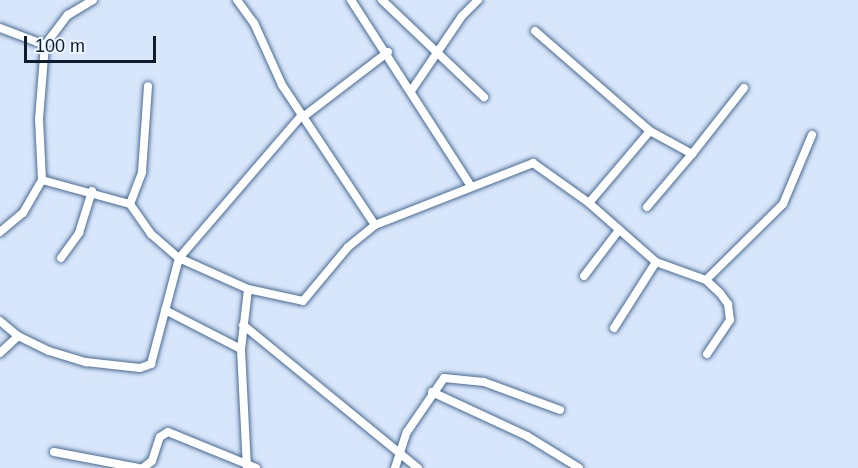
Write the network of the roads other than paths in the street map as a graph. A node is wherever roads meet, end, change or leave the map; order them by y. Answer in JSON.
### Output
{"nodes":[{"id":1,"x":93,"y":0,"type":"edge"},
{"id":2,"x":237,"y":0,"type":"edge"},
{"id":3,"x":351,"y":0,"type":"edge"},
{"id":4,"x":382,"y":0,"type":"edge"},
{"id":5,"x":478,"y":0,"type":"edge"},
{"id":6,"x":0,"y":28,"type":"edge"},
{"id":7,"x":535,"y":31,"type":"dead end"},
{"id":8,"x":45,"y":45,"type":"junction"},
{"id":9,"x":388,"y":52,"type":"junction"},
{"id":10,"x":439,"y":53,"type":"junction"},
{"id":11,"x":148,"y":86,"type":"dead end"},
{"id":12,"x":744,"y":88,"type":"dead end"},
{"id":13,"x":411,"y":90,"type":"junction"},
{"id":14,"x":484,"y":97,"type":"dead end"},
{"id":15,"x":302,"y":116,"type":"junction"},
{"id":16,"x":650,"y":131,"type":"junction"},
{"id":17,"x":812,"y":135,"type":"dead end"},
{"id":18,"x":692,"y":154,"type":"junction"},
{"id":19,"x":42,"y":180,"type":"junction"},
{"id":20,"x":471,"y":186,"type":"junction"},
{"id":21,"x":92,"y":191,"type":"junction"},
{"id":22,"x":589,"y":203,"type":"junction"},
{"id":23,"x":130,"y":204,"type":"junction"},
{"id":24,"x":647,"y":207,"type":"dead end"},
{"id":25,"x":375,"y":225,"type":"junction"},
{"id":26,"x":619,"y":230,"type":"junction"},
{"id":27,"x":0,"y":232,"type":"edge"},
{"id":28,"x":61,"y":258,"type":"dead end"},
{"id":29,"x":178,"y":258,"type":"junction"},
{"id":30,"x":656,"y":262,"type":"junction"},
{"id":31,"x":584,"y":276,"type":"dead end"},
{"id":32,"x":706,"y":280,"type":"junction"},
{"id":33,"x":248,"y":289,"type":"junction"},
{"id":34,"x":165,"y":310,"type":"junction"},
{"id":35,"x":0,"y":321,"type":"edge"},
{"id":36,"x":243,"y":325,"type":"junction"},
{"id":37,"x":614,"y":328,"type":"dead end"},
{"id":38,"x":18,"y":336,"type":"junction"},
{"id":39,"x":240,"y":349,"type":"junction"},
{"id":40,"x":0,"y":353,"type":"edge"},
{"id":41,"x":707,"y":354,"type":"dead end"},
{"id":42,"x":432,"y":392,"type":"junction"},
{"id":43,"x":560,"y":410,"type":"dead end"},
{"id":44,"x":54,"y":452,"type":"dead end"},
{"id":45,"x":398,"y":452,"type":"junction"},
{"id":46,"x":250,"y":467,"type":"edge"},
{"id":47,"x":138,"y":468,"type":"edge"},
{"id":48,"x":143,"y":468,"type":"edge"},
{"id":49,"x":395,"y":468,"type":"edge"},
{"id":50,"x":418,"y":468,"type":"edge"},
{"id":51,"x":579,"y":468,"type":"edge"}],
"edges":[{"from":1,"to":8,"type":"street"},
{"from":2,"to":15,"type":"street"},
{"from":3,"to":9,"type":"street"},
{"from":4,"to":10,"type":"street"},
{"from":5,"to":10,"type":"street"},
{"from":6,"to":8,"type":"street"},
{"from":7,"to":16,"type":"street"},
{"from":8,"to":19,"type":"street"},
{"from":9,"to":13,"type":"street"},
{"from":9,"to":15,"type":"street"},
{"from":10,"to":13,"type":"street"},
{"from":10,"to":14,"type":"street"},
{"from":11,"to":23,"type":"street"},
{"from":12,"to":18,"type":"street"},
{"from":13,"to":20,"type":"street"},
{"from":15,"to":25,"type":"street"},
{"from":15,"to":29,"type":"street"},
{"from":16,"to":18,"type":"street"},
{"from":16,"to":22,"type":"street"},
{"from":17,"to":32,"type":"street"},
{"from":18,"to":24,"type":"street"},
{"from":19,"to":21,"type":"street"},
{"from":19,"to":27,"type":"street"},
{"from":20,"to":22,"type":"street"},
{"from":20,"to":25,"type":"street"},
{"from":21,"to":23,"type":"street"},
{"from":21,"to":28,"type":"street"},
{"from":22,"to":26,"type":"street"},
{"from":23,"to":29,"type":"street"},
{"from":25,"to":33,"type":"street"},
{"from":26,"to":30,"type":"street"},
{"from":26,"to":31,"type":"street"},
{"from":29,"to":33,"type":"street"},
{"from":29,"to":34,"type":"street"},
{"from":30,"to":32,"type":"street"},
{"from":30,"to":37,"type":"street"},
{"from":32,"to":41,"type":"street"},
{"from":33,"to":36,"type":"street"},
{"from":34,"to":38,"type":"street"},
{"from":34,"to":39,"type":"street"},
{"from":35,"to":38,"type":"street"},
{"from":36,"to":39,"type":"street"},
{"from":36,"to":45,"type":"street"},
{"from":38,"to":40,"type":"street"},
{"from":39,"to":46,"type":"street"},
{"from":42,"to":43,"type":"street"},
{"from":42,"to":45,"type":"street"},
{"from":42,"to":51,"type":"street"},
{"from":44,"to":47,"type":"street"},
{"from":45,"to":49,"type":"street"},
{"from":45,"to":50,"type":"street"},
{"from":46,"to":48,"type":"street"}]}
